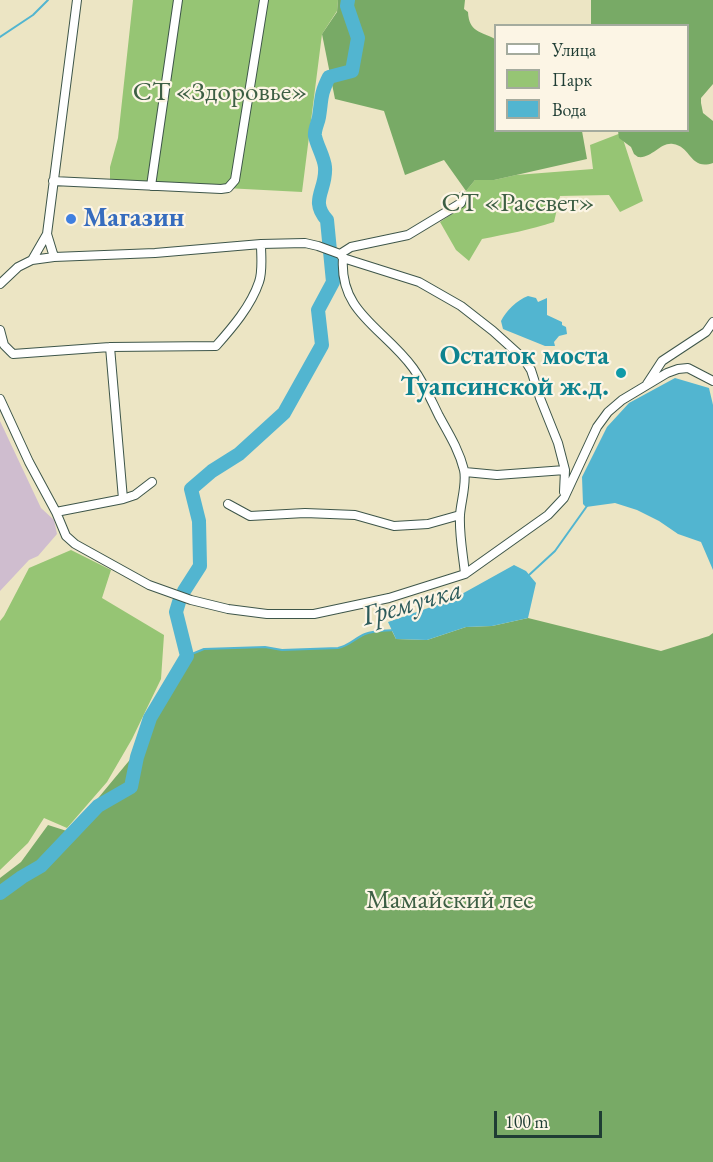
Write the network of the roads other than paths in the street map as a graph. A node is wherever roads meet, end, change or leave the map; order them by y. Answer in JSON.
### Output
{"nodes":[{"id":1,"x":77,"y":0,"type":"edge"},
{"id":2,"x":178,"y":0,"type":"edge"},
{"id":3,"x":264,"y":0,"type":"edge"},
{"id":4,"x":53,"y":181,"type":"junction"},
{"id":5,"x":151,"y":186,"type":"junction"},
{"id":6,"x":463,"y":196,"type":"dead end"},
{"id":7,"x":47,"y":234,"type":"junction"},
{"id":8,"x":261,"y":244,"type":"junction"},
{"id":9,"x":340,"y":255,"type":"junction"},
{"id":10,"x":54,"y":257,"type":"junction"},
{"id":11,"x":32,"y":260,"type":"junction"},
{"id":12,"x":0,"y":284,"type":"edge"},
{"id":13,"x":713,"y":322,"type":"edge"},
{"id":14,"x":0,"y":330,"type":"edge"},
{"id":15,"x":110,"y":347,"type":"junction"},
{"id":16,"x":713,"y":381,"type":"edge"},
{"id":17,"x":646,"y":385,"type":"junction"},
{"id":18,"x":0,"y":399,"type":"edge"},
{"id":19,"x":565,"y":471,"type":"junction"},
{"id":20,"x":465,"y":472,"type":"junction"},
{"id":21,"x":152,"y":483,"type":"dead end"},
{"id":22,"x":564,"y":498,"type":"junction"},
{"id":23,"x":123,"y":499,"type":"junction"},
{"id":24,"x":228,"y":504,"type":"dead end"},
{"id":25,"x":56,"y":512,"type":"junction"},
{"id":26,"x":460,"y":515,"type":"junction"},
{"id":27,"x":465,"y":574,"type":"junction"}],
"edges":[{"from":1,"to":4,"type":"street"},
{"from":2,"to":5,"type":"street"},
{"from":3,"to":5,"type":"street"},
{"from":4,"to":5,"type":"street"},
{"from":4,"to":7,"type":"street"},
{"from":6,"to":9,"type":"street"},
{"from":7,"to":10,"type":"street"},
{"from":7,"to":11,"type":"street"},
{"from":8,"to":9,"type":"street"},
{"from":8,"to":10,"type":"street"},
{"from":8,"to":15,"type":"street"},
{"from":9,"to":19,"type":"street"},
{"from":9,"to":20,"type":"street"},
{"from":10,"to":11,"type":"street"},
{"from":11,"to":12,"type":"street"},
{"from":13,"to":17,"type":"street"},
{"from":14,"to":15,"type":"street"},
{"from":15,"to":23,"type":"street"},
{"from":16,"to":17,"type":"street"},
{"from":17,"to":22,"type":"street"},
{"from":18,"to":25,"type":"street"},
{"from":19,"to":20,"type":"street"},
{"from":19,"to":22,"type":"street"},
{"from":20,"to":26,"type":"street"},
{"from":21,"to":23,"type":"street"},
{"from":22,"to":27,"type":"street"},
{"from":23,"to":25,"type":"street"},
{"from":24,"to":26,"type":"street"},
{"from":25,"to":27,"type":"street"},
{"from":26,"to":27,"type":"street"}]}
